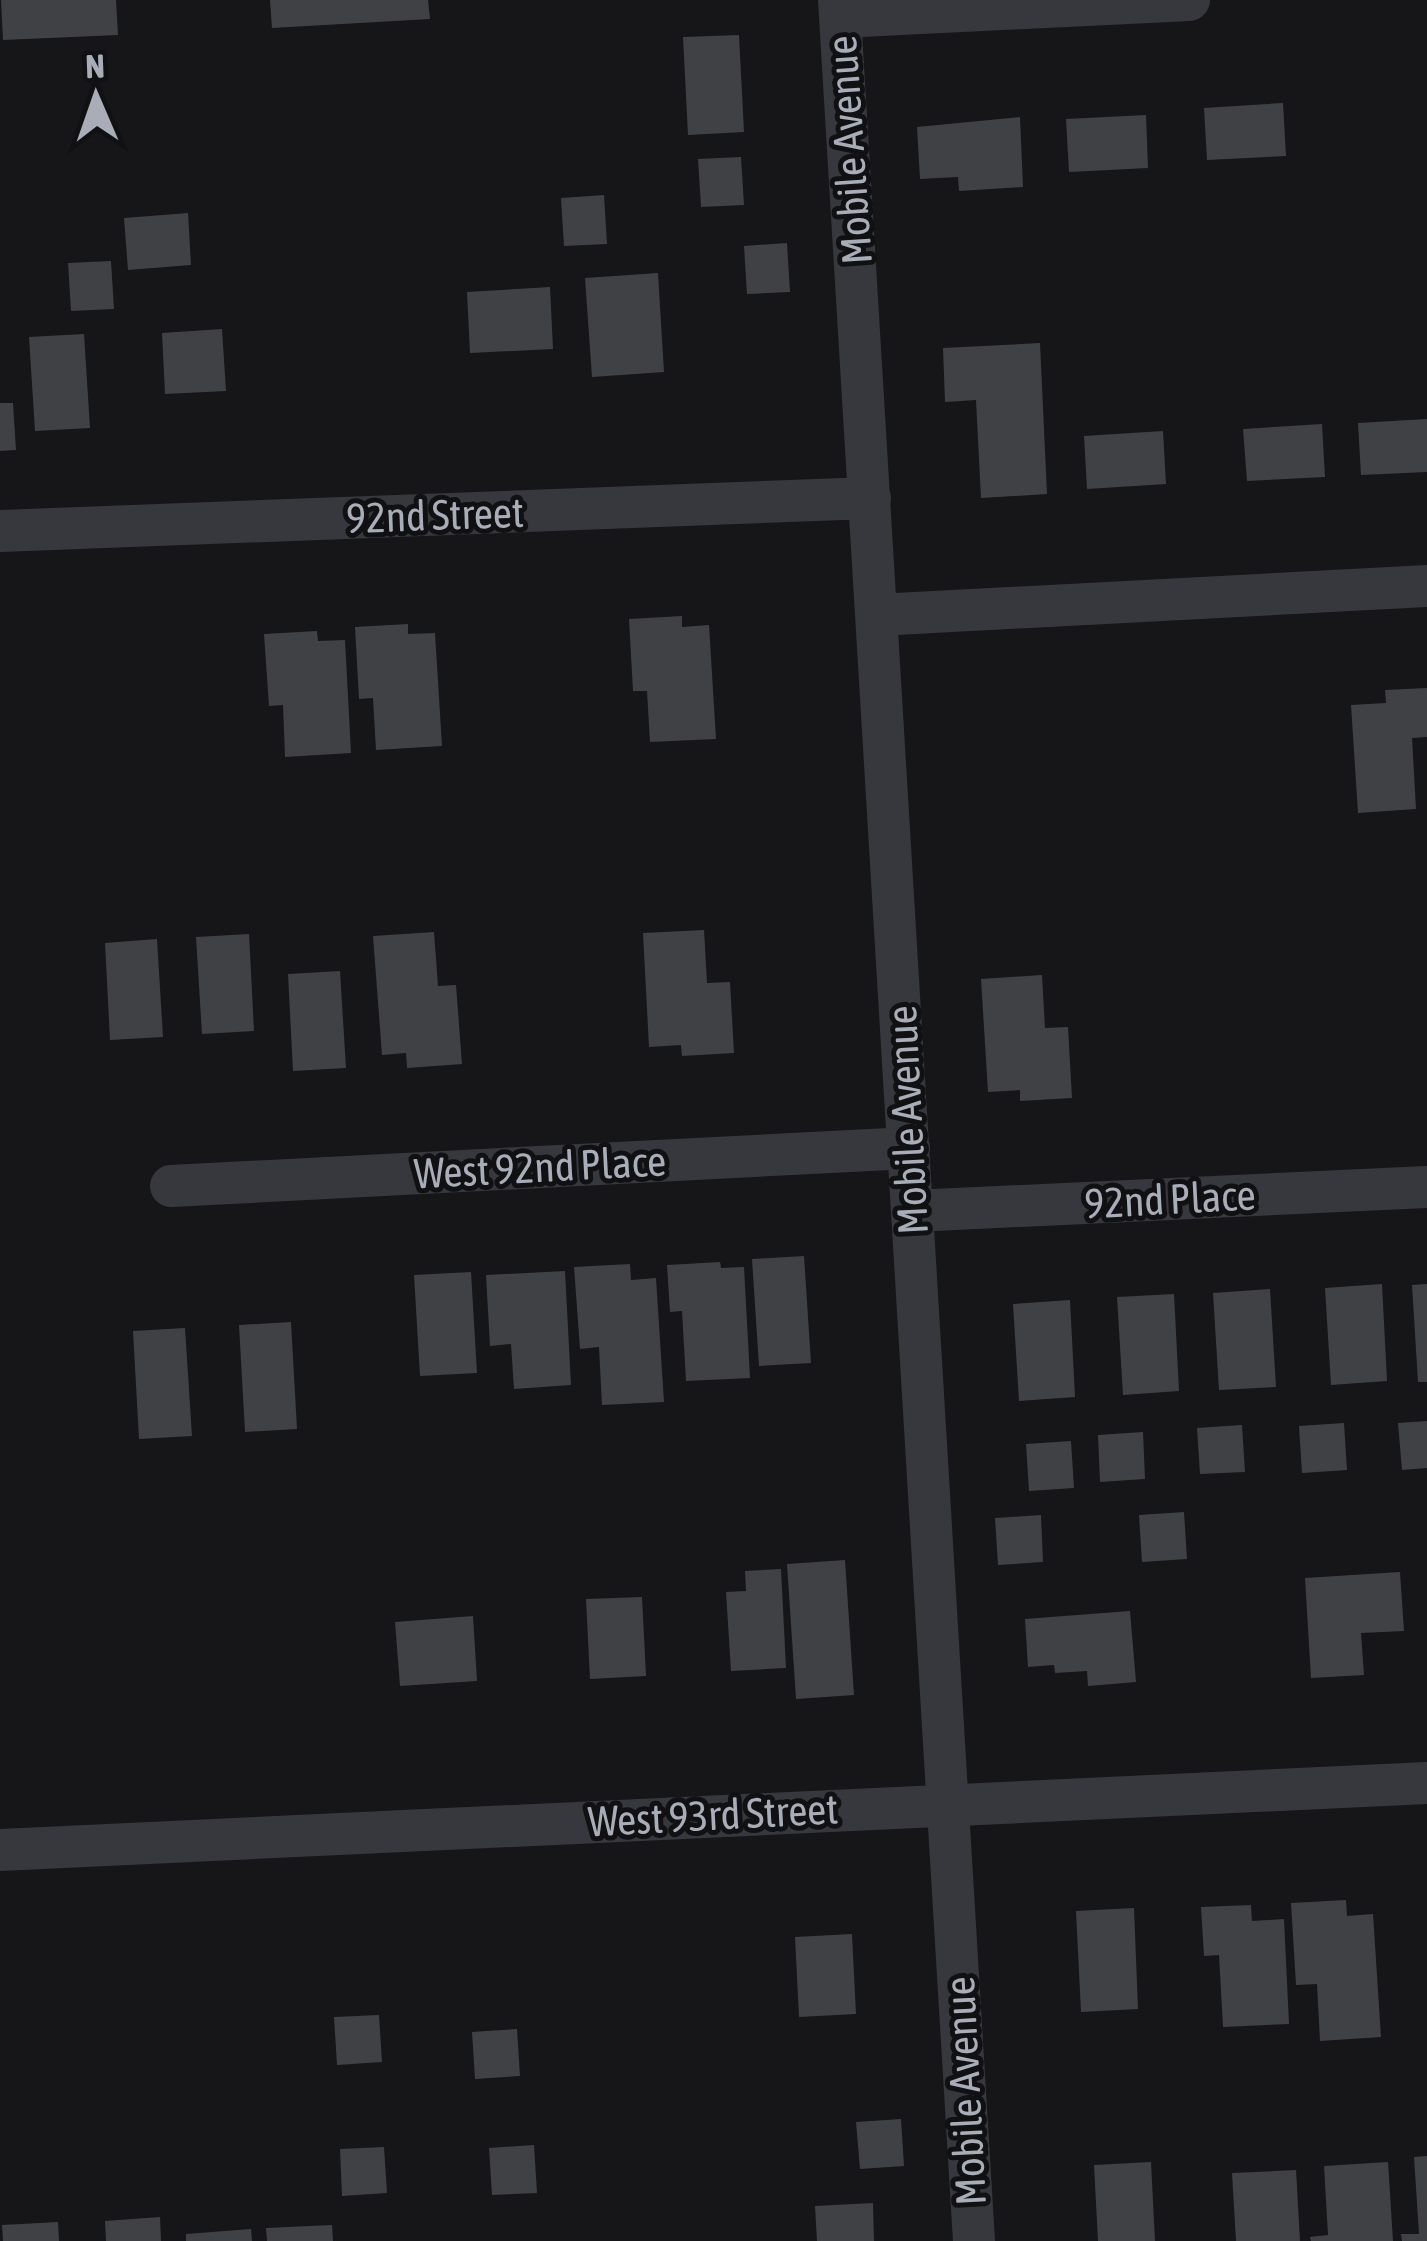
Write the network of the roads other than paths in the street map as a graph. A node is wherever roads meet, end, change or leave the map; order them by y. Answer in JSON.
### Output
{"nodes":[{"id":1,"x":1189,"y":0,"type":"edge"},
{"id":2,"x":840,"y":9,"type":"edge"},
{"id":3,"x":870,"y":498,"type":"junction"},
{"id":4,"x":0,"y":531,"type":"edge"},
{"id":5,"x":1427,"y":586,"type":"edge"},
{"id":6,"x":877,"y":615,"type":"junction"},
{"id":7,"x":909,"y":1148,"type":"junction"},
{"id":8,"x":171,"y":1186,"type":"dead end"},
{"id":9,"x":1427,"y":1186,"type":"edge"},
{"id":10,"x":913,"y":1211,"type":"junction"},
{"id":11,"x":1427,"y":1783,"type":"edge"},
{"id":12,"x":948,"y":1804,"type":"junction"},
{"id":13,"x":0,"y":1850,"type":"edge"},
{"id":14,"x":974,"y":2241,"type":"edge"}],
"edges":[{"from":1,"to":2,"type":"street"},
{"from":2,"to":3,"type":"street","name":"Mobile Avenue"},
{"from":3,"to":4,"type":"street","name":"92nd Street"},
{"from":3,"to":6,"type":"street","name":"Mobile Avenue"},
{"from":5,"to":6,"type":"street"},
{"from":6,"to":7,"type":"street","name":"Mobile Avenue"},
{"from":7,"to":8,"type":"street","name":"West 92nd Place"},
{"from":7,"to":10,"type":"street","name":"Mobile Avenue"},
{"from":9,"to":10,"type":"street","name":"92nd Place"},
{"from":10,"to":12,"type":"street","name":"Mobile Avenue"},
{"from":11,"to":12,"type":"street","name":"West 93rd Street"},
{"from":12,"to":13,"type":"street","name":"West 93rd Street"},
{"from":12,"to":14,"type":"street","name":"Mobile Avenue"}]}
